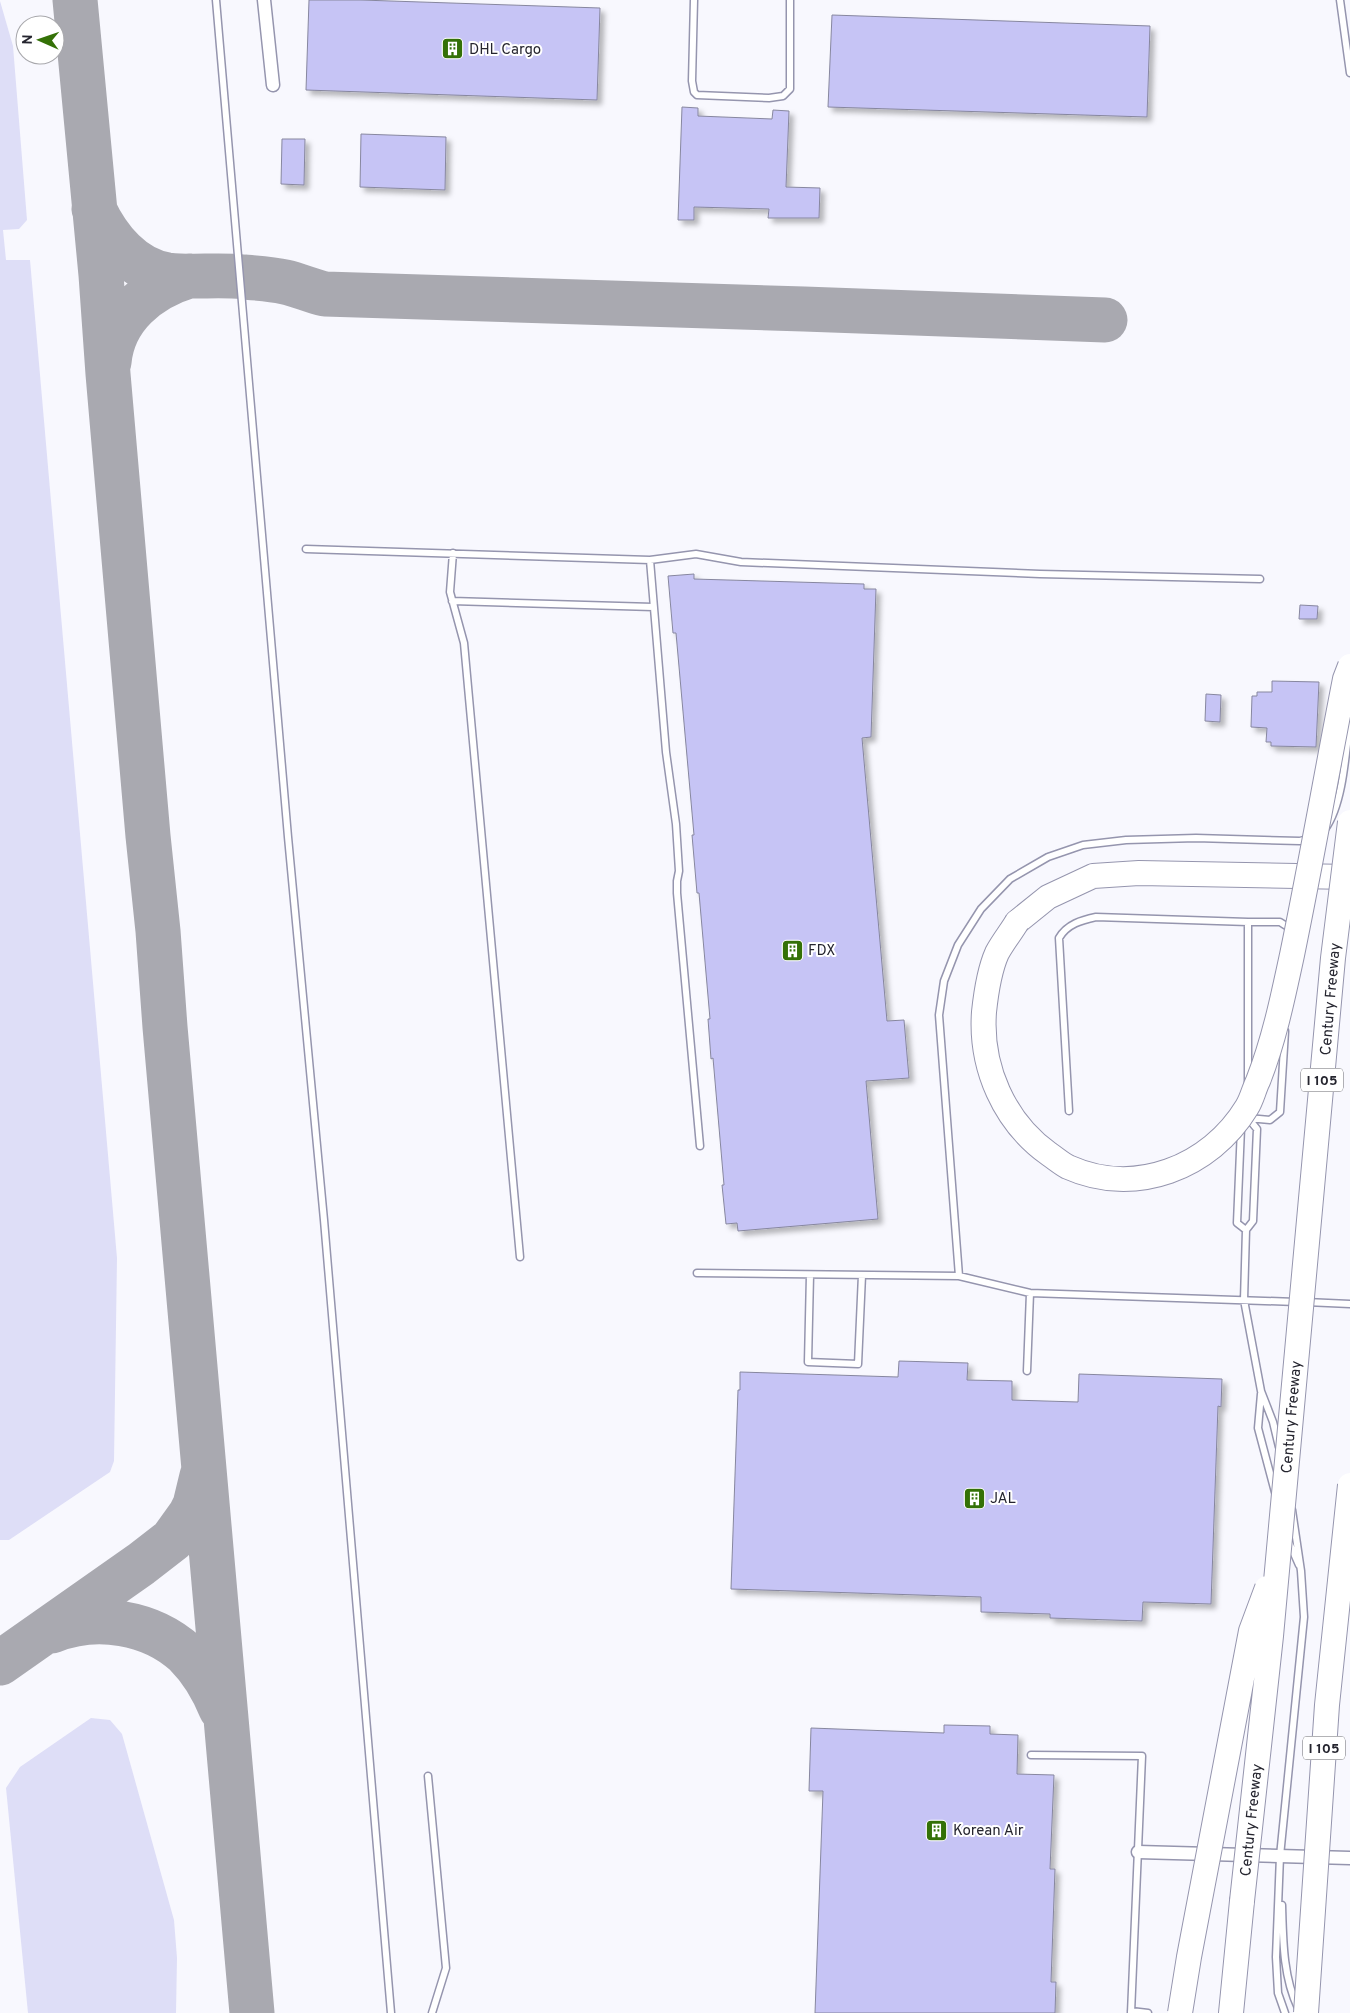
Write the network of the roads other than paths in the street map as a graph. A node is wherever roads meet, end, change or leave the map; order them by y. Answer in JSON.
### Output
{"nodes":[{"id":1,"x":216,"y":0,"type":"edge"},
{"id":2,"x":264,"y":0,"type":"edge"},
{"id":3,"x":694,"y":0,"type":"edge"},
{"id":4,"x":790,"y":0,"type":"edge"},
{"id":5,"x":1340,"y":0,"type":"edge"},
{"id":6,"x":1350,"y":73,"type":"edge"},
{"id":7,"x":272,"y":85,"type":"dead end"},
{"id":8,"x":306,"y":549,"type":"dead end"},
{"id":9,"x":453,"y":553,"type":"junction"},
{"id":10,"x":650,"y":560,"type":"junction"},
{"id":11,"x":1260,"y":579,"type":"dead end"},
{"id":12,"x":452,"y":601,"type":"junction"},
{"id":13,"x":654,"y":607,"type":"junction"},
{"id":14,"x":1350,"y":666,"type":"edge"},
{"id":15,"x":1350,"y":712,"type":"edge"},
{"id":16,"x":1350,"y":822,"type":"edge"},
{"id":17,"x":1350,"y":877,"type":"edge"},
{"id":18,"x":1248,"y":922,"type":"junction"},
{"id":19,"x":1286,"y":1015,"type":"dead end"},
{"id":20,"x":1285,"y":1024,"type":"dead end"},
{"id":21,"x":1069,"y":1111,"type":"dead end"},
{"id":22,"x":1248,"y":1118,"type":"junction"},
{"id":23,"x":700,"y":1146,"type":"dead end"},
{"id":24,"x":1246,"y":1230,"type":"junction"},
{"id":25,"x":520,"y":1257,"type":"dead end"},
{"id":26,"x":697,"y":1274,"type":"dead end"},
{"id":27,"x":810,"y":1275,"type":"junction"},
{"id":28,"x":862,"y":1275,"type":"junction"},
{"id":29,"x":959,"y":1276,"type":"junction"},
{"id":30,"x":1030,"y":1293,"type":"junction"},
{"id":31,"x":1244,"y":1300,"type":"junction"},
{"id":32,"x":1350,"y":1304,"type":"edge"},
{"id":33,"x":1027,"y":1371,"type":"dead end"},
{"id":34,"x":1261,"y":1391,"type":"junction"},
{"id":35,"x":1350,"y":1485,"type":"edge"},
{"id":36,"x":1278,"y":1559,"type":"junction"},
{"id":37,"x":1301,"y":1571,"type":"junction"},
{"id":38,"x":1031,"y":1755,"type":"dead end"},
{"id":39,"x":428,"y":1776,"type":"dead end"},
{"id":40,"x":1138,"y":1852,"type":"junction"},
{"id":41,"x":1280,"y":1856,"type":"junction"},
{"id":42,"x":1350,"y":1858,"type":"edge"},
{"id":43,"x":1131,"y":2012,"type":"edge"},
{"id":44,"x":390,"y":2013,"type":"edge"},
{"id":45,"x":432,"y":2013,"type":"edge"},
{"id":46,"x":1148,"y":2013,"type":"edge"},
{"id":47,"x":1180,"y":2013,"type":"edge"},
{"id":48,"x":1231,"y":2013,"type":"edge"},
{"id":49,"x":1285,"y":2013,"type":"edge"},
{"id":50,"x":1301,"y":2013,"type":"edge"},
{"id":51,"x":1306,"y":2013,"type":"edge"}],
"edges":[{"from":1,"to":44,"type":"lane"},
{"from":2,"to":7,"type":"street"},
{"from":3,"to":4,"type":"lane"},
{"from":5,"to":6,"type":"lane"},
{"from":8,"to":9,"type":"lane"},
{"from":9,"to":10,"type":"lane"},
{"from":9,"to":12,"type":"lane"},
{"from":10,"to":11,"type":"lane"},
{"from":10,"to":13,"type":"lane"},
{"from":12,"to":13,"type":"lane"},
{"from":12,"to":25,"type":"lane"},
{"from":13,"to":23,"type":"lane"},
{"from":14,"to":17,"type":"highway","bridge":true},
{"from":15,"to":29,"type":"lane"},
{"from":16,"to":36,"type":"highway","name":"Century Freeway","number":"I 105","bridge":true},
{"from":18,"to":19,"type":"lane"},
{"from":18,"to":21,"type":"lane"},
{"from":18,"to":22,"type":"lane"},
{"from":20,"to":22,"type":"lane"},
{"from":22,"to":24,"type":"lane"},
{"from":22,"to":24,"type":"lane"},
{"from":24,"to":31,"type":"lane"},
{"from":26,"to":27,"type":"lane"},
{"from":27,"to":28,"type":"lane"},
{"from":27,"to":28,"type":"lane"},
{"from":28,"to":29,"type":"lane"},
{"from":29,"to":30,"type":"lane"},
{"from":30,"to":31,"type":"lane"},
{"from":30,"to":33,"type":"lane"},
{"from":31,"to":32,"type":"lane"},
{"from":31,"to":34,"type":"lane"},
{"from":34,"to":37,"type":"lane"},
{"from":34,"to":37,"type":"lane"},
{"from":35,"to":51,"type":"highway","number":"I 105","bridge":true},
{"from":36,"to":47,"type":"highway","bridge":true},
{"from":36,"to":48,"type":"highway","name":"Century Freeway","number":"I 105","bridge":true},
{"from":37,"to":41,"type":"lane"},
{"from":38,"to":40,"type":"lane"},
{"from":39,"to":45,"type":"lane"},
{"from":40,"to":41,"type":"street"},
{"from":40,"to":43,"type":"lane"},
{"from":41,"to":42,"type":"street"},
{"from":41,"to":49,"type":"lane"},
{"from":41,"to":50,"type":"lane"},
{"from":43,"to":46,"type":"lane"}]}
